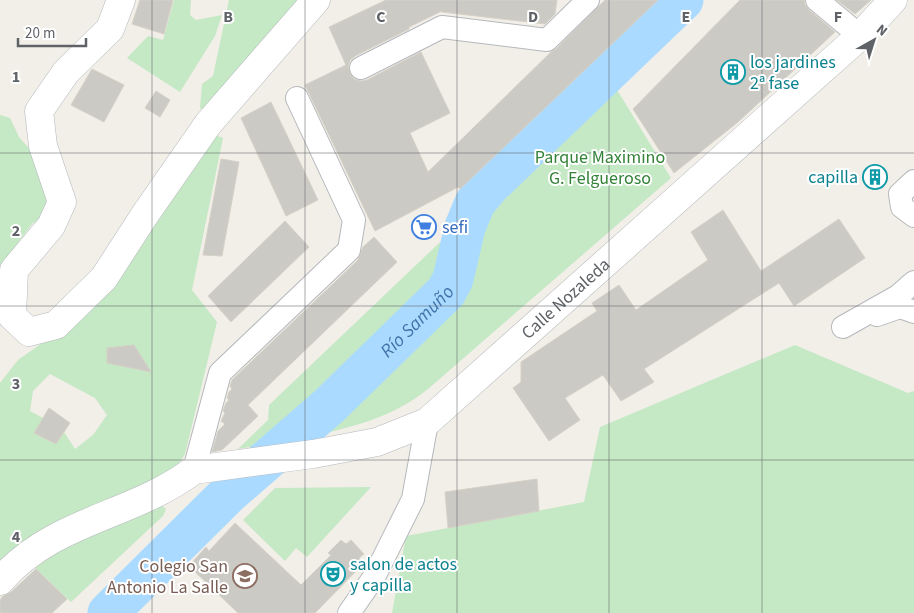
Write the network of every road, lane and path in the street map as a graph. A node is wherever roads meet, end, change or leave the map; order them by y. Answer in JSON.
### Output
{"nodes":[{"id":1,"x":121,"y":0,"type":"edge"},
{"id":2,"x":316,"y":0,"type":"edge"},
{"id":3,"x":588,"y":0,"type":"edge"},
{"id":4,"x":817,"y":0,"type":"edge"},
{"id":5,"x":893,"y":0,"type":"edge"},
{"id":6,"x":860,"y":36,"type":"junction"},
{"id":7,"x":361,"y":68,"type":"dead end"},
{"id":8,"x":297,"y":98,"type":"dead end"},
{"id":9,"x":914,"y":181,"type":"edge"},
{"id":10,"x":914,"y":216,"type":"edge"},
{"id":11,"x":914,"y":282,"type":"edge"},
{"id":12,"x":914,"y":312,"type":"edge"},
{"id":13,"x":427,"y":422,"type":"junction"},
{"id":14,"x":187,"y":476,"type":"junction"},
{"id":15,"x":0,"y":581,"type":"edge"},
{"id":16,"x":349,"y":613,"type":"edge"}],
"edges":[{"from":1,"to":2,"type":"street"},
{"from":3,"to":7,"type":"street"},
{"from":4,"to":6,"type":"street"},
{"from":5,"to":6,"type":"street","name":"Calle Nozaleda"},
{"from":6,"to":13,"type":"street","name":"Calle Nozaleda"},
{"from":8,"to":14,"type":"street"},
{"from":9,"to":10,"type":"street"},
{"from":11,"to":12,"type":"street"},
{"from":13,"to":14,"type":"street","name":"Calle Nozaleda"},
{"from":13,"to":16,"type":"street"},
{"from":14,"to":15,"type":"street"}]}
